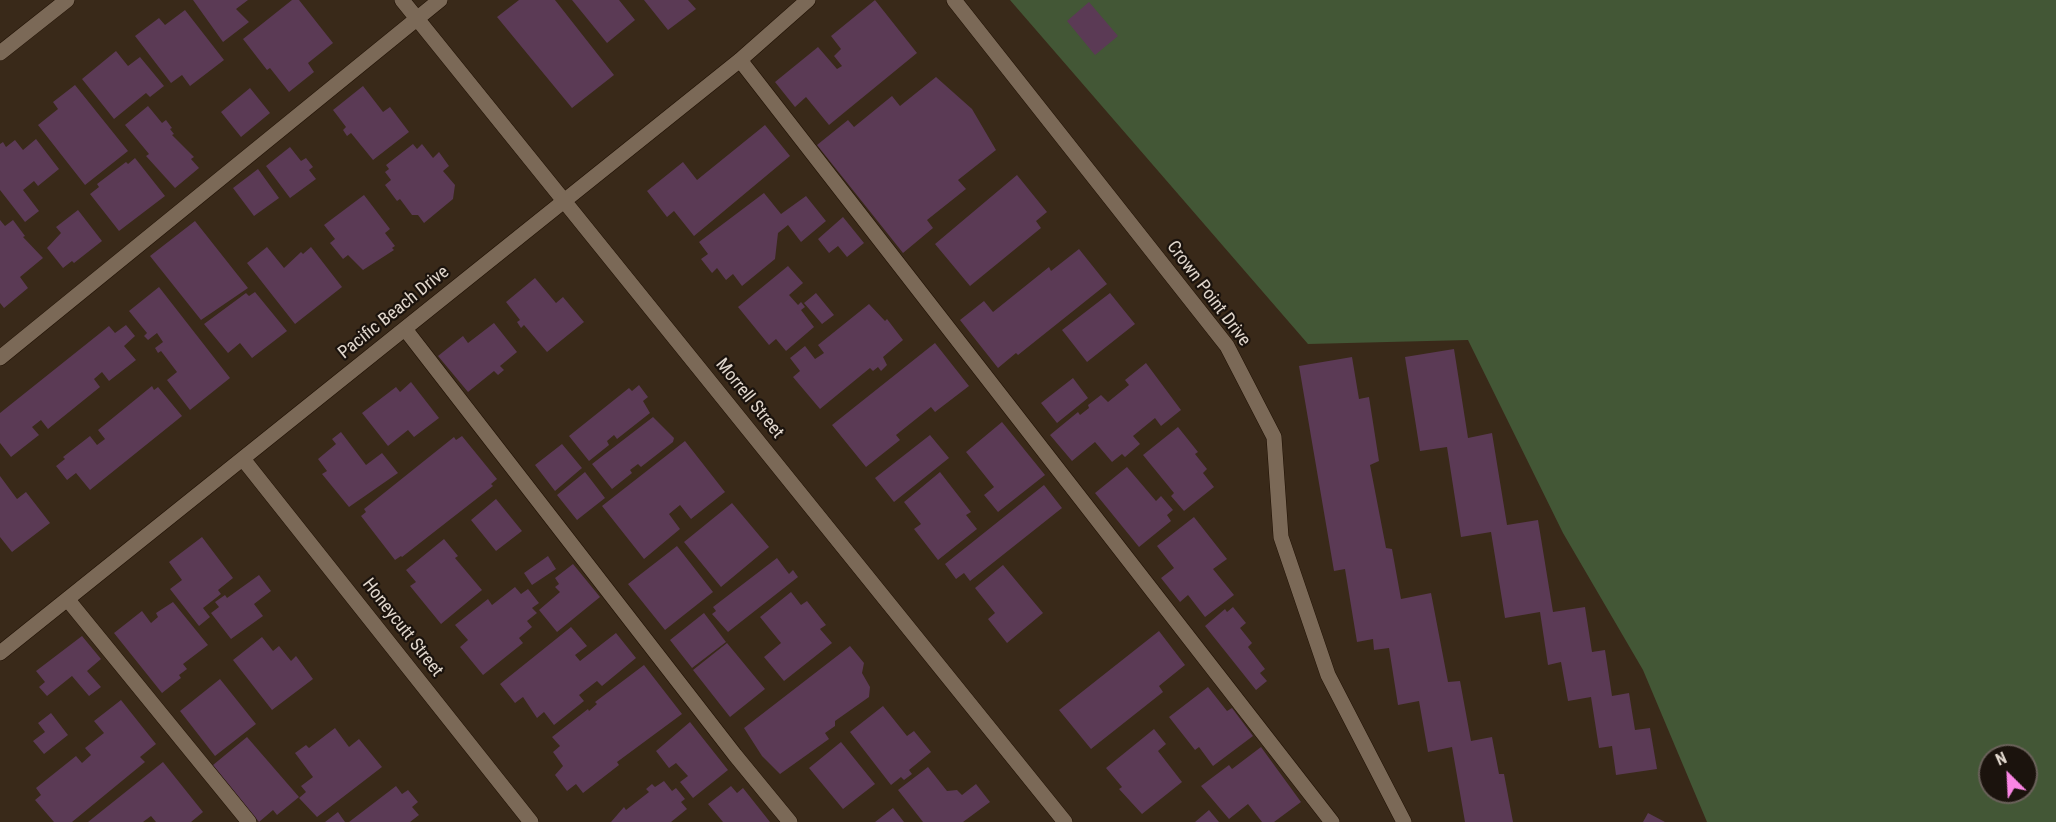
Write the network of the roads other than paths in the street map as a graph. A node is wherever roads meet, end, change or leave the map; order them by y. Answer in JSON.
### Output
{"nodes":[{"id":1,"x":67,"y":0,"type":"edge"},
{"id":2,"x":402,"y":0,"type":"edge"},
{"id":3,"x":440,"y":0,"type":"edge"},
{"id":4,"x":808,"y":0,"type":"edge"},
{"id":5,"x":954,"y":0,"type":"edge"},
{"id":6,"x":417,"y":18,"type":"junction"},
{"id":7,"x":0,"y":53,"type":"edge"},
{"id":8,"x":740,"y":60,"type":"junction"},
{"id":9,"x":564,"y":201,"type":"junction"},
{"id":10,"x":405,"y":329,"type":"junction"},
{"id":11,"x":0,"y":358,"type":"edge"},
{"id":12,"x":243,"y":459,"type":"junction"},
{"id":13,"x":68,"y":600,"type":"junction"},
{"id":14,"x":0,"y":653,"type":"edge"},
{"id":15,"x":249,"y":822,"type":"edge"},
{"id":16,"x":531,"y":822,"type":"edge"},
{"id":17,"x":790,"y":822,"type":"edge"},
{"id":18,"x":1065,"y":822,"type":"edge"},
{"id":19,"x":1332,"y":822,"type":"edge"},
{"id":20,"x":1403,"y":822,"type":"edge"}],
"edges":[{"from":1,"to":7,"type":"street"},
{"from":2,"to":6,"type":"street","name":"Morrell Street"},
{"from":3,"to":6,"type":"street"},
{"from":4,"to":8,"type":"street","name":"Pacific Beach Drive"},
{"from":5,"to":20,"type":"street","name":"Crown Point Drive"},
{"from":6,"to":9,"type":"street","name":"Morrell Street"},
{"from":6,"to":11,"type":"street"},
{"from":8,"to":9,"type":"street","name":"Pacific Beach Drive"},
{"from":8,"to":19,"type":"street"},
{"from":9,"to":10,"type":"street","name":"Pacific Beach Drive"},
{"from":9,"to":18,"type":"street","name":"Morrell Street"},
{"from":10,"to":12,"type":"street","name":"Pacific Beach Drive"},
{"from":10,"to":17,"type":"street"},
{"from":12,"to":13,"type":"street","name":"Pacific Beach Drive"},
{"from":12,"to":16,"type":"street","name":"Honeycutt Street"},
{"from":13,"to":14,"type":"street","name":"Pacific Beach Drive"},
{"from":13,"to":15,"type":"street"}]}
